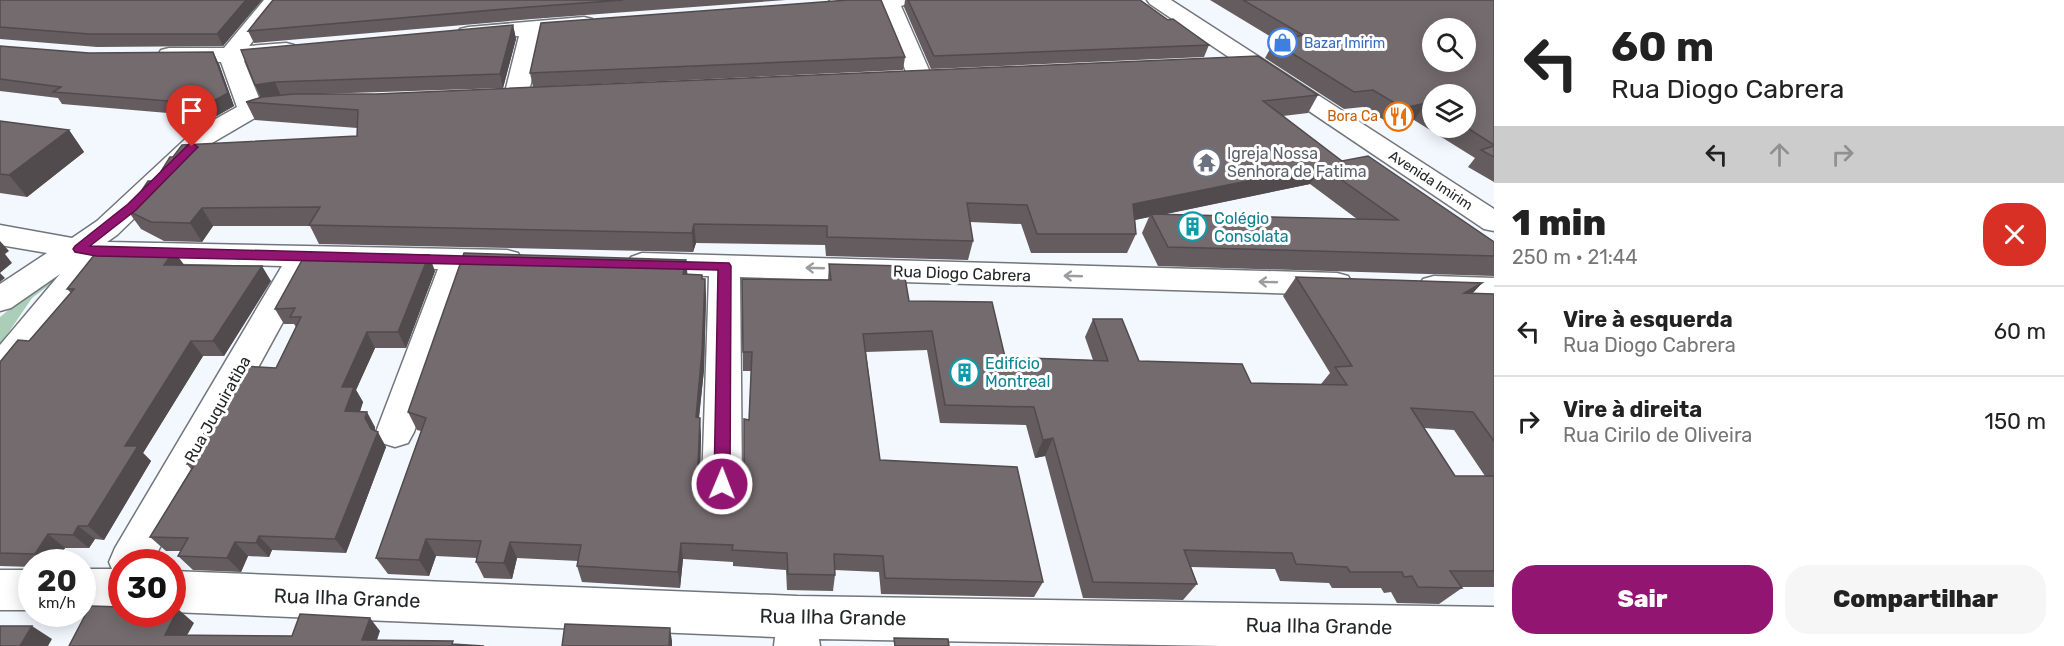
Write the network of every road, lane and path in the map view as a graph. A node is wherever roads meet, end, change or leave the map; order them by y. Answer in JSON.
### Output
{"nodes":[{"id":1,"x":275,"y":0,"type":"edge"},
{"id":2,"x":894,"y":0,"type":"edge"},
{"id":3,"x":1157,"y":0,"type":"edge"},
{"id":4,"x":817,"y":6,"type":"edge"},
{"id":5,"x":603,"y":22,"type":"edge"},
{"id":6,"x":532,"y":28,"type":"junction"},
{"id":7,"x":450,"y":35,"type":"edge"},
{"id":8,"x":311,"y":48,"type":"edge"},
{"id":9,"x":230,"y":55,"type":"junction"},
{"id":10,"x":153,"y":56,"type":"edge"},
{"id":11,"x":1255,"y":64,"type":"junction"},
{"id":12,"x":1220,"y":67,"type":"edge"},
{"id":13,"x":945,"y":78,"type":"edge"},
{"id":14,"x":516,"y":96,"type":"edge"},
{"id":15,"x":1494,"y":222,"type":"edge"},
{"id":16,"x":0,"y":235,"type":"edge"},
{"id":17,"x":87,"y":250,"type":"junction"},
{"id":18,"x":303,"y":256,"type":"junction"},
{"id":19,"x":457,"y":259,"type":"junction"},
{"id":20,"x":538,"y":261,"type":"edge"},
{"id":21,"x":608,"y":263,"type":"edge"},
{"id":22,"x":725,"y":266,"type":"junction"},
{"id":23,"x":1364,"y":285,"type":"edge"},
{"id":24,"x":1411,"y":286,"type":"edge"},
{"id":25,"x":1494,"y":289,"type":"edge"},
{"id":26,"x":0,"y":300,"type":"edge"},
{"id":27,"x":0,"y":369,"type":"edge"},
{"id":28,"x":395,"y":432,"type":"dead end"},
{"id":29,"x":722,"y":484,"type":"edge"},
{"id":30,"x":133,"y":549,"type":"edge"},
{"id":31,"x":0,"y":590,"type":"edge"},
{"id":32,"x":18,"y":590,"type":"edge"},
{"id":33,"x":186,"y":592,"type":"edge"},
{"id":34,"x":1494,"y":629,"type":"edge"},
{"id":35,"x":797,"y":632,"type":"edge"}],
"edges":[{"from":1,"to":9,"type":"street"},
{"from":2,"to":4,"type":"street"},
{"from":2,"to":13,"type":"street"},
{"from":3,"to":11,"type":"street","name":"Avenida Imirim"},
{"from":5,"to":6,"type":"street"},
{"from":6,"to":7,"type":"street"},
{"from":6,"to":14,"type":"street"},
{"from":8,"to":9,"type":"street"},
{"from":9,"to":10,"type":"street"},
{"from":9,"to":17,"type":"street"},
{"from":11,"to":12,"type":"street"},
{"from":11,"to":15,"type":"street","name":"Avenida Imirim"},
{"from":16,"to":17,"type":"street"},
{"from":17,"to":18,"type":"street"},
{"from":17,"to":26,"type":"street"},
{"from":17,"to":27,"type":"street"},
{"from":18,"to":19,"type":"street"},
{"from":18,"to":30,"type":"street","name":"Rua Juquiratiba"},
{"from":19,"to":20,"type":"street"},
{"from":19,"to":28,"type":"street"},
{"from":21,"to":22,"type":"street","name":"Rua Diogo Cabrera"},
{"from":23,"to":22,"type":"street","name":"Rua Diogo Cabrera","one_way":true},
{"from":22,"to":29,"type":"street"},
{"from":24,"to":25,"type":"street"},
{"from":31,"to":32,"type":"street"},
{"from":33,"to":35,"type":"street","name":"Rua Ilha Grande"},
{"from":34,"to":35,"type":"street","name":"Rua Ilha Grande"}]}
